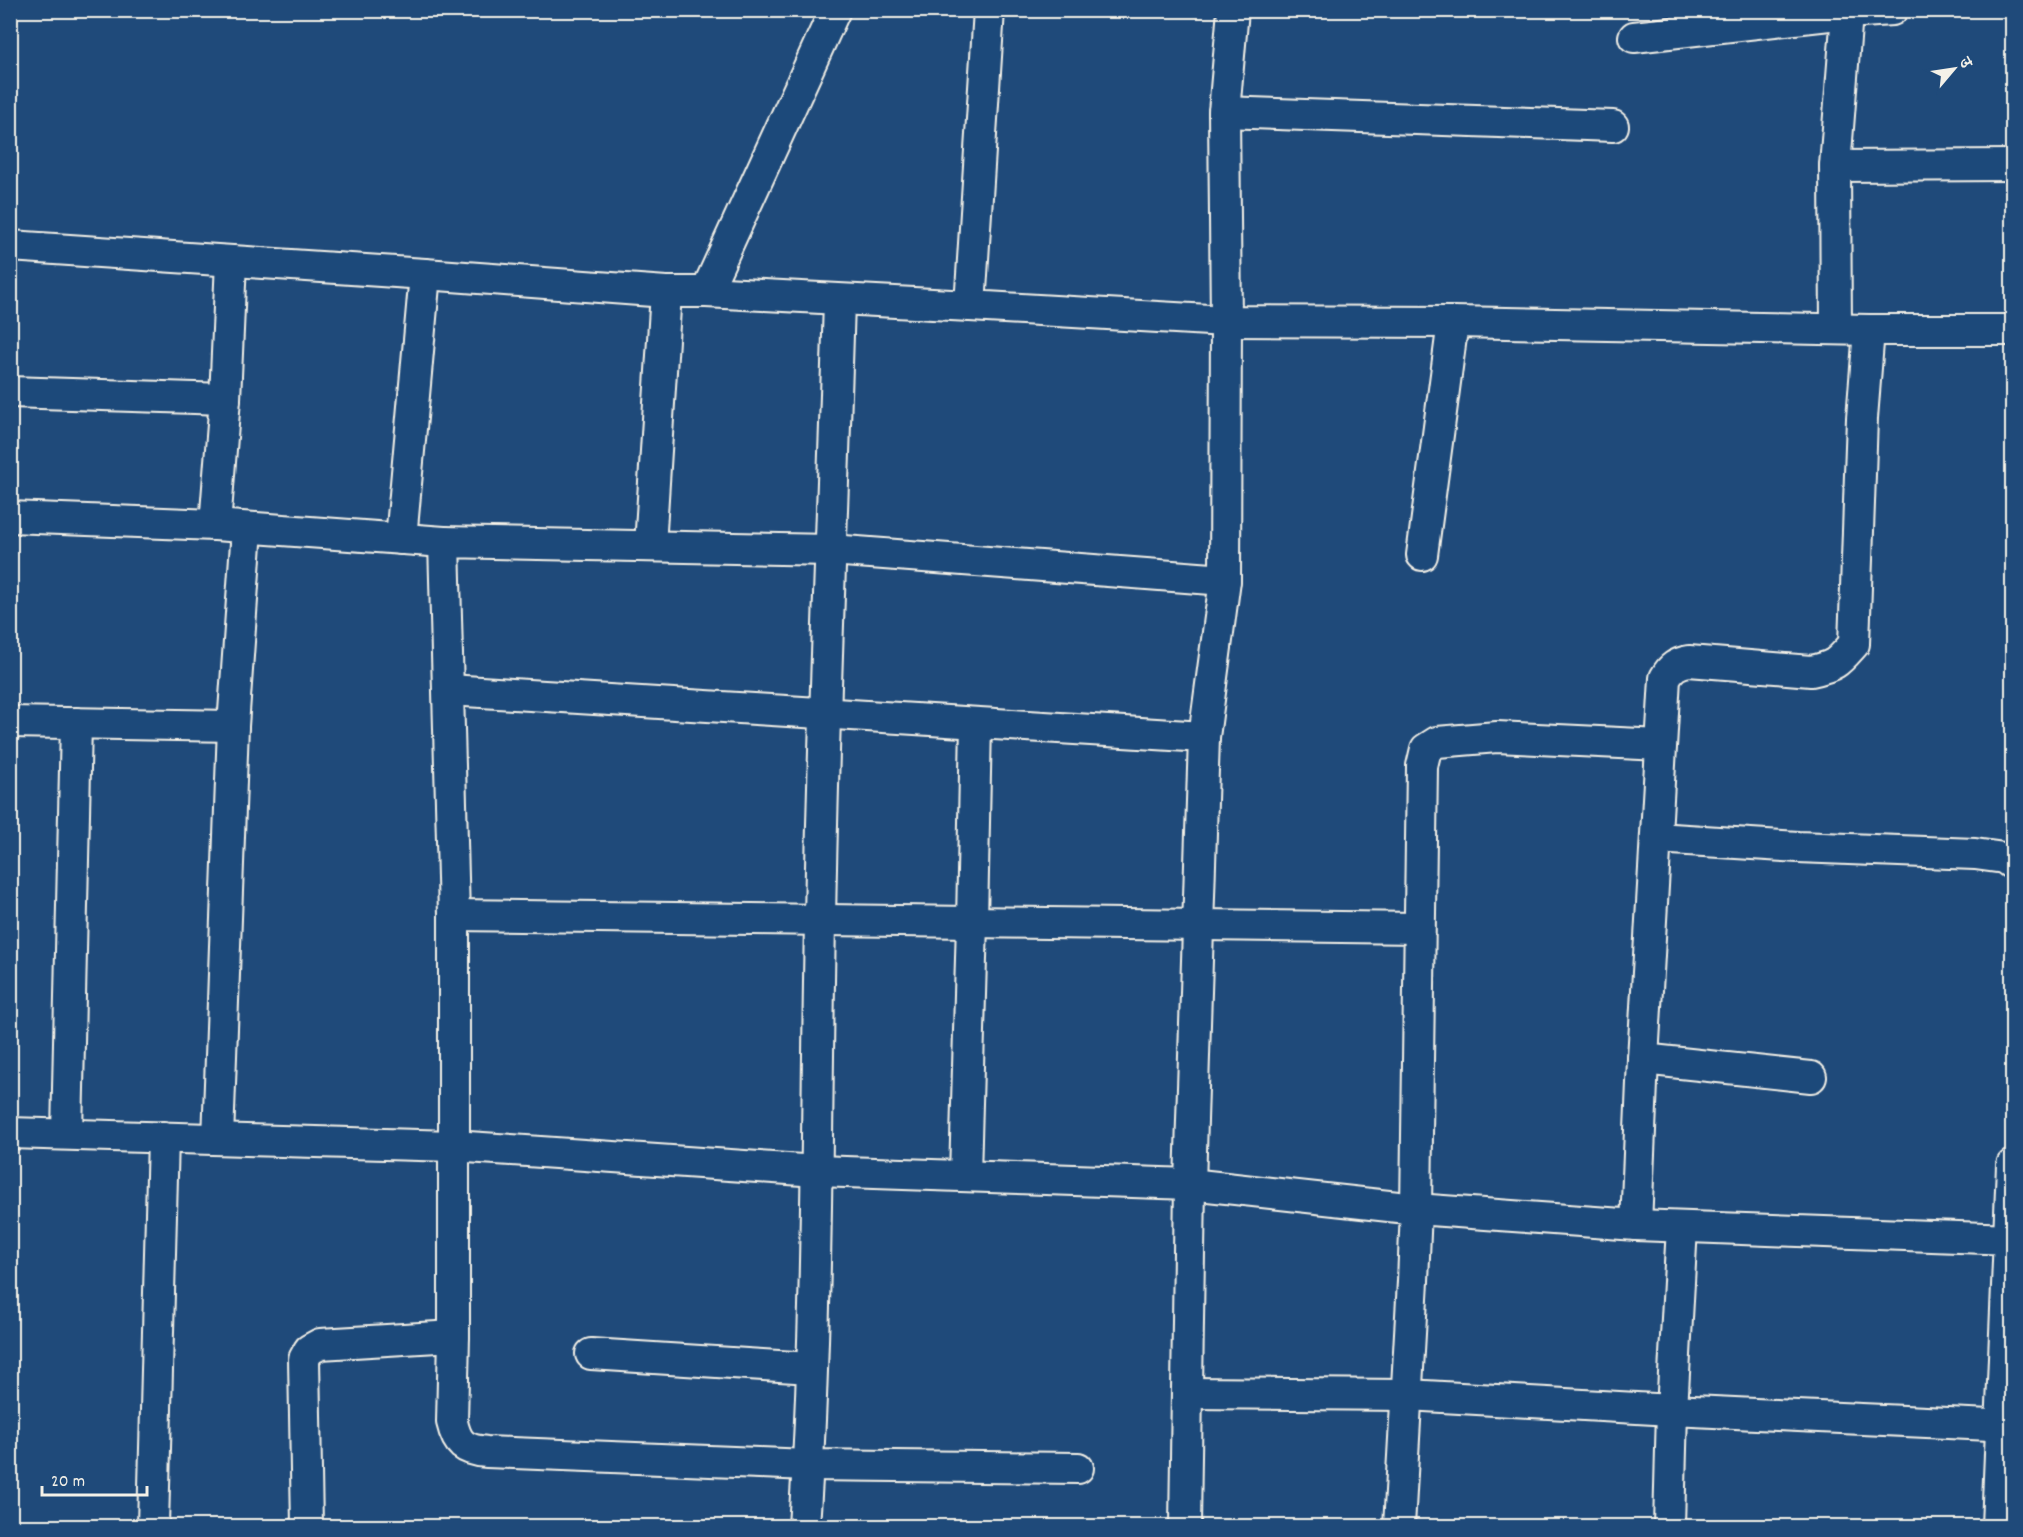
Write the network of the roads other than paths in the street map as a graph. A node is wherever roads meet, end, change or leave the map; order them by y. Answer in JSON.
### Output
{"nodes":[{"id":1,"x":835,"y":10,"type":"edge"},
{"id":2,"x":989,"y":10,"type":"edge"},
{"id":3,"x":1233,"y":10,"type":"edge"},
{"id":4,"x":1892,"y":10,"type":"edge"},
{"id":5,"x":1847,"y":13,"type":"junction"},
{"id":6,"x":1634,"y":37,"type":"dead end"},
{"id":7,"x":1224,"y":112,"type":"junction"},
{"id":8,"x":1613,"y":126,"type":"dead end"},
{"id":9,"x":2013,"y":165,"type":"edge"},
{"id":10,"x":1835,"y":166,"type":"junction"},
{"id":11,"x":10,"y":246,"type":"edge"},
{"id":12,"x":231,"y":261,"type":"junction"},
{"id":13,"x":425,"y":274,"type":"junction"},
{"id":14,"x":666,"y":292,"type":"junction"},
{"id":15,"x":706,"y":292,"type":"junction"},
{"id":16,"x":839,"y":301,"type":"junction"},
{"id":17,"x":970,"y":306,"type":"junction"},
{"id":18,"x":1226,"y":321,"type":"junction"},
{"id":19,"x":1453,"y":321,"type":"junction"},
{"id":20,"x":1836,"y":329,"type":"junction"},
{"id":21,"x":1869,"y":330,"type":"junction"},
{"id":22,"x":2013,"y":330,"type":"edge"},
{"id":23,"x":10,"y":392,"type":"edge"},
{"id":24,"x":225,"y":399,"type":"junction"},
{"id":25,"x":10,"y":517,"type":"edge"},
{"id":26,"x":215,"y":525,"type":"junction"},
{"id":27,"x":247,"y":529,"type":"junction"},
{"id":28,"x":401,"y":539,"type":"junction"},
{"id":29,"x":444,"y":542,"type":"junction"},
{"id":30,"x":650,"y":546,"type":"junction"},
{"id":31,"x":831,"y":550,"type":"junction"},
{"id":32,"x":1422,"y":555,"type":"dead end"},
{"id":33,"x":1224,"y":580,"type":"junction"},
{"id":34,"x":449,"y":690,"type":"junction"},
{"id":35,"x":826,"y":714,"type":"junction"},
{"id":36,"x":10,"y":722,"type":"edge"},
{"id":37,"x":76,"y":723,"type":"junction"},
{"id":38,"x":976,"y":723,"type":"junction"},
{"id":39,"x":233,"y":726,"type":"junction"},
{"id":40,"x":1204,"y":737,"type":"junction"},
{"id":41,"x":1661,"y":745,"type":"junction"},
{"id":42,"x":1656,"y":838,"type":"junction"},
{"id":43,"x":2013,"y":864,"type":"edge"},
{"id":44,"x":454,"y":915,"type":"junction"},
{"id":45,"x":820,"y":921,"type":"junction"},
{"id":46,"x":972,"y":922,"type":"junction"},
{"id":47,"x":1198,"y":926,"type":"junction"},
{"id":48,"x":1419,"y":928,"type":"junction"},
{"id":49,"x":1643,"y":1059,"type":"junction"},
{"id":50,"x":1811,"y":1077,"type":"dead end"},
{"id":51,"x":10,"y":1133,"type":"edge"},
{"id":52,"x":67,"y":1134,"type":"junction"},
{"id":53,"x":164,"y":1137,"type":"junction"},
{"id":54,"x":218,"y":1139,"type":"junction"},
{"id":55,"x":453,"y":1146,"type":"junction"},
{"id":56,"x":2013,"y":1165,"type":"edge"},
{"id":57,"x":817,"y":1171,"type":"junction"},
{"id":58,"x":965,"y":1176,"type":"junction"},
{"id":59,"x":1190,"y":1184,"type":"junction"},
{"id":60,"x":1416,"y":1209,"type":"junction"},
{"id":61,"x":1636,"y":1225,"type":"junction"},
{"id":62,"x":1682,"y":1227,"type":"junction"},
{"id":63,"x":2011,"y":1239,"type":"edge"},
{"id":64,"x":454,"y":1336,"type":"junction"},
{"id":65,"x":591,"y":1354,"type":"dead end"},
{"id":66,"x":811,"y":1368,"type":"junction"},
{"id":67,"x":1188,"y":1393,"type":"junction"},
{"id":68,"x":1407,"y":1395,"type":"junction"},
{"id":69,"x":1671,"y":1410,"type":"junction"},
{"id":70,"x":2007,"y":1425,"type":"edge"},
{"id":71,"x":808,"y":1465,"type":"junction"},
{"id":72,"x":1078,"y":1468,"type":"dead end"},
{"id":73,"x":153,"y":1527,"type":"edge"},
{"id":74,"x":307,"y":1527,"type":"edge"},
{"id":75,"x":804,"y":1527,"type":"edge"},
{"id":76,"x":1185,"y":1527,"type":"edge"},
{"id":77,"x":1399,"y":1527,"type":"edge"},
{"id":78,"x":1669,"y":1527,"type":"edge"},
{"id":79,"x":1997,"y":1527,"type":"edge"}],
"edges":[{"from":1,"to":15,"type":"street"},
{"from":2,"to":17,"type":"street"},
{"from":3,"to":7,"type":"street"},
{"from":4,"to":5,"type":"street"},
{"from":5,"to":6,"type":"street"},
{"from":5,"to":10,"type":"street"},
{"from":7,"to":8,"type":"street"},
{"from":7,"to":18,"type":"street"},
{"from":9,"to":10,"type":"street"},
{"from":10,"to":20,"type":"street"},
{"from":11,"to":12,"type":"street"},
{"from":12,"to":13,"type":"street"},
{"from":12,"to":24,"type":"street"},
{"from":13,"to":14,"type":"street"},
{"from":13,"to":28,"type":"street"},
{"from":14,"to":15,"type":"street"},
{"from":14,"to":30,"type":"street"},
{"from":15,"to":16,"type":"street"},
{"from":16,"to":17,"type":"street"},
{"from":16,"to":31,"type":"street"},
{"from":17,"to":18,"type":"street"},
{"from":18,"to":19,"type":"street"},
{"from":18,"to":33,"type":"street"},
{"from":19,"to":20,"type":"street"},
{"from":19,"to":32,"type":"street"},
{"from":20,"to":21,"type":"street"},
{"from":21,"to":22,"type":"street"},
{"from":21,"to":41,"type":"street"},
{"from":23,"to":24,"type":"street"},
{"from":24,"to":26,"type":"street"},
{"from":25,"to":26,"type":"street"},
{"from":26,"to":27,"type":"street"},
{"from":27,"to":28,"type":"street"},
{"from":27,"to":39,"type":"street"},
{"from":28,"to":29,"type":"street"},
{"from":29,"to":30,"type":"street"},
{"from":29,"to":34,"type":"street"},
{"from":30,"to":31,"type":"street"},
{"from":31,"to":33,"type":"street"},
{"from":31,"to":35,"type":"street"},
{"from":33,"to":40,"type":"street"},
{"from":34,"to":35,"type":"street"},
{"from":34,"to":44,"type":"street"},
{"from":35,"to":38,"type":"street"},
{"from":35,"to":45,"type":"street"},
{"from":36,"to":37,"type":"street"},
{"from":37,"to":39,"type":"street"},
{"from":37,"to":52,"type":"street"},
{"from":38,"to":40,"type":"street"},
{"from":38,"to":46,"type":"street"},
{"from":39,"to":54,"type":"street"},
{"from":40,"to":47,"type":"street"},
{"from":41,"to":42,"type":"street"},
{"from":41,"to":48,"type":"street"},
{"from":42,"to":43,"type":"street"},
{"from":42,"to":49,"type":"street"},
{"from":44,"to":45,"type":"street"},
{"from":44,"to":55,"type":"street"},
{"from":45,"to":46,"type":"street"},
{"from":45,"to":57,"type":"street"},
{"from":46,"to":47,"type":"street"},
{"from":46,"to":58,"type":"street"},
{"from":47,"to":48,"type":"street"},
{"from":47,"to":59,"type":"street"},
{"from":48,"to":60,"type":"street"},
{"from":49,"to":50,"type":"street"},
{"from":49,"to":61,"type":"street"},
{"from":51,"to":52,"type":"street"},
{"from":52,"to":53,"type":"street"},
{"from":53,"to":54,"type":"street"},
{"from":53,"to":73,"type":"street"},
{"from":54,"to":55,"type":"street"},
{"from":55,"to":57,"type":"street"},
{"from":55,"to":64,"type":"street"},
{"from":56,"to":63,"type":"street"},
{"from":57,"to":58,"type":"street"},
{"from":57,"to":66,"type":"street"},
{"from":58,"to":59,"type":"street"},
{"from":59,"to":60,"type":"street"},
{"from":59,"to":67,"type":"street"},
{"from":60,"to":61,"type":"street"},
{"from":60,"to":68,"type":"street"},
{"from":61,"to":62,"type":"street"},
{"from":62,"to":63,"type":"street"},
{"from":62,"to":69,"type":"street"},
{"from":63,"to":70,"type":"street"},
{"from":64,"to":71,"type":"street"},
{"from":64,"to":74,"type":"street"},
{"from":65,"to":66,"type":"street"},
{"from":66,"to":71,"type":"street"},
{"from":67,"to":68,"type":"street"},
{"from":67,"to":76,"type":"street"},
{"from":68,"to":69,"type":"street"},
{"from":68,"to":77,"type":"street"},
{"from":69,"to":70,"type":"street"},
{"from":69,"to":78,"type":"street"},
{"from":70,"to":79,"type":"street"},
{"from":71,"to":72,"type":"street"},
{"from":71,"to":75,"type":"street"}]}
